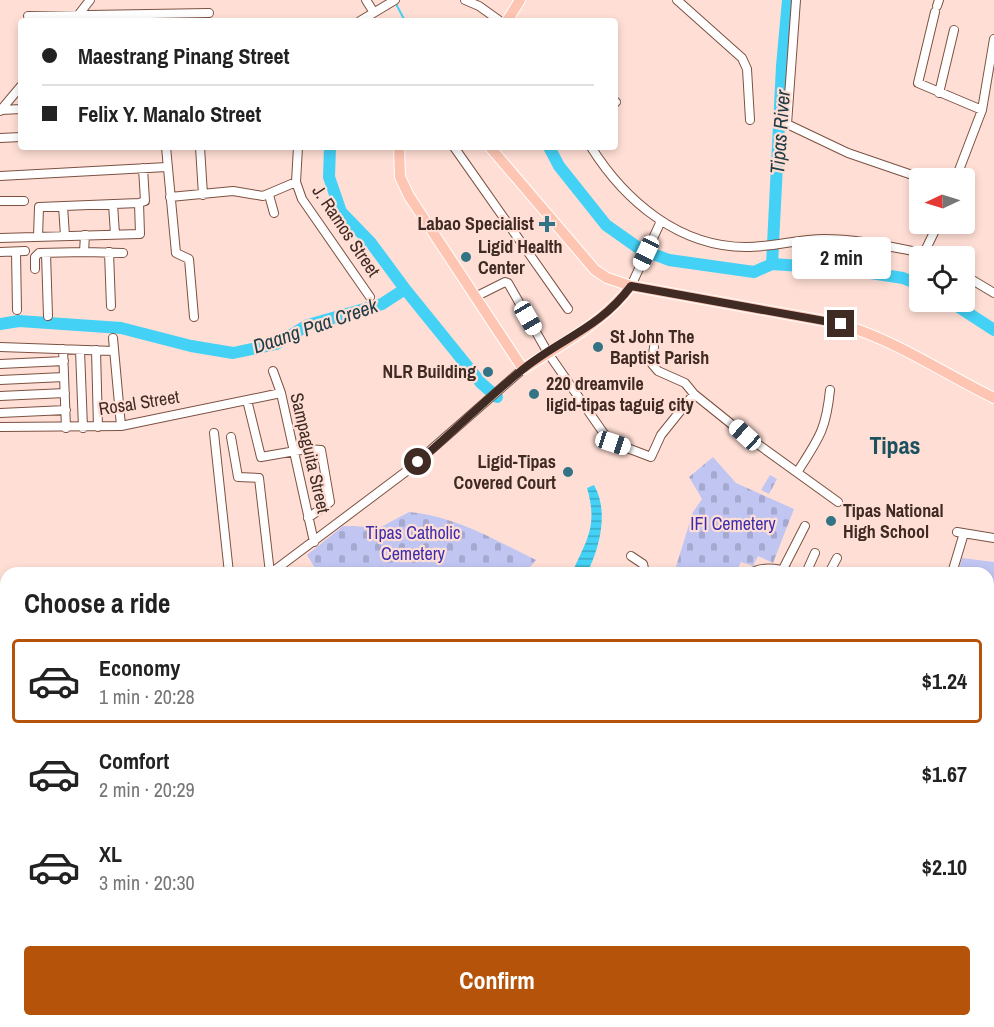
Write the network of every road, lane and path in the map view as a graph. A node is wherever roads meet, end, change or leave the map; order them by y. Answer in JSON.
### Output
{"nodes":[{"id":1,"x":90,"y":0,"type":"edge"},
{"id":2,"x":366,"y":0,"type":"edge"},
{"id":3,"x":465,"y":0,"type":"edge"},
{"id":4,"x":520,"y":0,"type":"edge"},
{"id":5,"x":677,"y":0,"type":"edge"},
{"id":6,"x":796,"y":0,"type":"edge"},
{"id":7,"x":392,"y":1,"type":"edge"},
{"id":8,"x":937,"y":6,"type":"edge"},
{"id":9,"x":373,"y":11,"type":"junction"},
{"id":10,"x":209,"y":13,"type":"dead end"},
{"id":11,"x":28,"y":16,"type":"dead end"},
{"id":12,"x":76,"y":18,"type":"edge"},
{"id":13,"x":364,"y":18,"type":"edge"},
{"id":14,"x":496,"y":18,"type":"edge"},
{"id":15,"x":509,"y":18,"type":"edge"},
{"id":16,"x":954,"y":30,"type":"dead end"},
{"id":17,"x":994,"y":39,"type":"edge"},
{"id":18,"x":991,"y":79,"type":"edge"},
{"id":19,"x":18,"y":90,"type":"edge"},
{"id":20,"x":939,"y":93,"type":"junction"},
{"id":21,"x":18,"y":109,"type":"edge"},
{"id":22,"x":1,"y":110,"type":"edge"},
{"id":23,"x":982,"y":110,"type":"junction"},
{"id":24,"x":750,"y":120,"type":"dead end"},
{"id":25,"x":18,"y":137,"type":"edge"},
{"id":26,"x":0,"y":138,"type":"edge"},
{"id":27,"x":166,"y":150,"type":"edge"},
{"id":28,"x":200,"y":150,"type":"edge"},
{"id":29,"x":298,"y":150,"type":"edge"},
{"id":30,"x":399,"y":150,"type":"edge"},
{"id":31,"x":456,"y":150,"type":"edge"},
{"id":32,"x":493,"y":150,"type":"edge"},
{"id":33,"x":593,"y":150,"type":"edge"},
{"id":34,"x":167,"y":167,"type":"junction"},
{"id":35,"x":143,"y":168,"type":"junction"},
{"id":36,"x":960,"y":168,"type":"edge"},
{"id":37,"x":909,"y":174,"type":"edge"},
{"id":38,"x":0,"y":176,"type":"edge"},
{"id":39,"x":296,"y":182,"type":"junction"},
{"id":40,"x":203,"y":195,"type":"junction"},
{"id":41,"x":269,"y":195,"type":"junction"},
{"id":42,"x":170,"y":197,"type":"junction"},
{"id":43,"x":0,"y":201,"type":"edge"},
{"id":44,"x":24,"y":201,"type":"dead end"},
{"id":45,"x":139,"y":203,"type":"junction"},
{"id":46,"x":113,"y":204,"type":"junction"},
{"id":47,"x":63,"y":206,"type":"junction"},
{"id":48,"x":274,"y":213,"type":"dead end"},
{"id":49,"x":661,"y":221,"type":"junction"},
{"id":50,"x":115,"y":234,"type":"junction"},
{"id":51,"x":140,"y":234,"type":"junction"},
{"id":52,"x":84,"y":235,"type":"junction"},
{"id":53,"x":150,"y":235,"type":"dead end"},
{"id":54,"x":65,"y":236,"type":"junction"},
{"id":55,"x":0,"y":237,"type":"edge"},
{"id":56,"x":38,"y":237,"type":"junction"},
{"id":57,"x":909,"y":251,"type":"edge"},
{"id":58,"x":0,"y":252,"type":"edge"},
{"id":59,"x":46,"y":252,"type":"junction"},
{"id":60,"x":84,"y":252,"type":"junction"},
{"id":61,"x":109,"y":252,"type":"junction"},
{"id":62,"x":123,"y":253,"type":"dead end"},
{"id":63,"x":35,"y":268,"type":"dead end"},
{"id":64,"x":975,"y":282,"type":"edge"},
{"id":65,"x":631,"y":286,"type":"junction"},
{"id":66,"x":994,"y":293,"type":"edge"},
{"id":67,"x":370,"y":297,"type":"dead end"},
{"id":68,"x":475,"y":297,"type":"junction"},
{"id":69,"x":111,"y":306,"type":"dead end"},
{"id":70,"x":568,"y":309,"type":"dead end"},
{"id":71,"x":17,"y":310,"type":"dead end"},
{"id":72,"x":48,"y":316,"type":"dead end"},
{"id":73,"x":195,"y":317,"type":"dead end"},
{"id":74,"x":113,"y":338,"type":"dead end"},
{"id":75,"x":0,"y":347,"type":"edge"},
{"id":76,"x":654,"y":347,"type":"dead end"},
{"id":77,"x":63,"y":349,"type":"junction"},
{"id":78,"x":80,"y":350,"type":"junction"},
{"id":79,"x":96,"y":350,"type":"junction"},
{"id":80,"x":114,"y":351,"type":"junction"},
{"id":81,"x":548,"y":352,"type":"junction"},
{"id":82,"x":64,"y":361,"type":"junction"},
{"id":83,"x":0,"y":364,"type":"edge"},
{"id":84,"x":523,"y":369,"type":"junction"},
{"id":85,"x":273,"y":371,"type":"dead end"},
{"id":86,"x":64,"y":377,"type":"junction"},
{"id":87,"x":0,"y":380,"type":"edge"},
{"id":88,"x":830,"y":390,"type":"dead end"},
{"id":89,"x":65,"y":393,"type":"junction"},
{"id":90,"x":281,"y":393,"type":"junction"},
{"id":91,"x":694,"y":394,"type":"junction"},
{"id":92,"x":0,"y":396,"type":"edge"},
{"id":93,"x":994,"y":398,"type":"edge"},
{"id":94,"x":247,"y":400,"type":"junction"},
{"id":95,"x":66,"y":410,"type":"junction"},
{"id":96,"x":0,"y":413,"type":"edge"},
{"id":97,"x":121,"y":426,"type":"junction"},
{"id":98,"x":0,"y":427,"type":"edge"},
{"id":99,"x":98,"y":427,"type":"junction"},
{"id":100,"x":66,"y":428,"type":"junction"},
{"id":101,"x":83,"y":428,"type":"junction"},
{"id":102,"x":214,"y":433,"type":"dead end"},
{"id":103,"x":231,"y":437,"type":"dead end"},
{"id":104,"x":294,"y":452,"type":"junction"},
{"id":105,"x":798,"y":471,"type":"junction"},
{"id":106,"x":838,"y":502,"type":"dead end"},
{"id":107,"x":308,"y":518,"type":"junction"},
{"id":108,"x":805,"y":526,"type":"dead end"},
{"id":109,"x":994,"y":538,"type":"edge"},
{"id":110,"x":314,"y":542,"type":"junction"},
{"id":111,"x":815,"y":553,"type":"dead end"},
{"id":112,"x":632,"y":556,"type":"dead end"},
{"id":113,"x":837,"y":558,"type":"dead end"},
{"id":114,"x":227,"y":567,"type":"edge"},
{"id":115,"x":270,"y":567,"type":"edge"},
{"id":116,"x":279,"y":567,"type":"edge"},
{"id":117,"x":644,"y":567,"type":"edge"},
{"id":118,"x":784,"y":567,"type":"edge"},
{"id":119,"x":809,"y":567,"type":"edge"},
{"id":120,"x":832,"y":567,"type":"edge"},
{"id":121,"x":953,"y":567,"type":"edge"}],
"edges":[{"from":1,"to":12,"type":"street"},
{"from":2,"to":9,"type":"street"},
{"from":3,"to":14,"type":"street"},
{"from":4,"to":15,"type":"main road"},
{"from":5,"to":24,"type":"street"},
{"from":6,"to":37,"type":"street"},
{"from":7,"to":9,"type":"street"},
{"from":8,"to":20,"type":"street"},
{"from":9,"to":13,"type":"street"},
{"from":10,"to":12,"type":"street"},
{"from":11,"to":12,"type":"street"},
{"from":16,"to":20,"type":"street"},
{"from":17,"to":18,"type":"street"},
{"from":18,"to":23,"type":"street"},
{"from":19,"to":22,"type":"street"},
{"from":20,"to":23,"type":"street"},
{"from":21,"to":22,"type":"street"},
{"from":23,"to":36,"type":"street"},
{"from":25,"to":26,"type":"street"},
{"from":27,"to":34,"type":"street"},
{"from":28,"to":40,"type":"street"},
{"from":29,"to":39,"type":"street","name":"J. Ramos Street"},
{"from":30,"to":68,"type":"main road"},
{"from":31,"to":70,"type":"street"},
{"from":32,"to":65,"type":"main road"},
{"from":33,"to":49,"type":"street"},
{"from":34,"to":35,"type":"street"},
{"from":34,"to":42,"type":"street"},
{"from":35,"to":38,"type":"street"},
{"from":35,"to":45,"type":"street"},
{"from":39,"to":41,"type":"street","name":"J. Ramos Street"},
{"from":39,"to":67,"type":"street","name":"J. Ramos Street"},
{"from":40,"to":41,"type":"street"},
{"from":40,"to":42,"type":"street"},
{"from":41,"to":48,"type":"street"},
{"from":42,"to":73,"type":"street"},
{"from":43,"to":44,"type":"street"},
{"from":45,"to":46,"type":"street"},
{"from":45,"to":51,"type":"street"},
{"from":46,"to":47,"type":"street"},
{"from":46,"to":50,"type":"street"},
{"from":47,"to":54,"type":"street"},
{"from":47,"to":56,"type":"street"},
{"from":49,"to":57,"type":"street"},
{"from":49,"to":65,"type":"street"},
{"from":50,"to":51,"type":"street"},
{"from":50,"to":52,"type":"street"},
{"from":51,"to":53,"type":"street"},
{"from":52,"to":54,"type":"street"},
{"from":52,"to":60,"type":"street"},
{"from":54,"to":56,"type":"street"},
{"from":55,"to":56,"type":"street"},
{"from":58,"to":71,"type":"street"},
{"from":59,"to":60,"type":"street"},
{"from":59,"to":63,"type":"street"},
{"from":59,"to":72,"type":"street"},
{"from":60,"to":61,"type":"street"},
{"from":61,"to":62,"type":"street"},
{"from":61,"to":69,"type":"street"},
{"from":64,"to":66,"type":"street"},
{"from":65,"to":81,"type":"main road"},
{"from":65,"to":93,"type":"main road"},
{"from":68,"to":81,"type":"street"},
{"from":68,"to":84,"type":"main road"},
{"from":74,"to":80,"type":"street"},
{"from":75,"to":77,"type":"street"},
{"from":76,"to":91,"type":"street"},
{"from":77,"to":78,"type":"street"},
{"from":77,"to":82,"type":"street"},
{"from":78,"to":79,"type":"street"},
{"from":78,"to":101,"type":"street"},
{"from":79,"to":80,"type":"street"},
{"from":79,"to":99,"type":"street"},
{"from":80,"to":97,"type":"street"},
{"from":81,"to":84,"type":"main road"},
{"from":81,"to":91,"type":"street"},
{"from":82,"to":83,"type":"street"},
{"from":82,"to":86,"type":"street"},
{"from":84,"to":110,"type":"street"},
{"from":85,"to":90,"type":"street","name":"Sampaguita Street"},
{"from":86,"to":87,"type":"street"},
{"from":86,"to":89,"type":"street"},
{"from":88,"to":105,"type":"street"},
{"from":89,"to":92,"type":"street"},
{"from":89,"to":95,"type":"street"},
{"from":90,"to":94,"type":"street","name":"Rosal Street"},
{"from":90,"to":104,"type":"street","name":"Sampaguita Street"},
{"from":91,"to":105,"type":"street"},
{"from":94,"to":97,"type":"street","name":"Rosal Street"},
{"from":94,"to":104,"type":"street"},
{"from":95,"to":96,"type":"street"},
{"from":95,"to":100,"type":"street"},
{"from":97,"to":99,"type":"street","name":"Rosal Street"},
{"from":98,"to":100,"type":"street","name":"Rosal Street"},
{"from":99,"to":101,"type":"street","name":"Rosal Street"},
{"from":100,"to":101,"type":"street","name":"Rosal Street"},
{"from":102,"to":114,"type":"street"},
{"from":103,"to":115,"type":"street"},
{"from":104,"to":107,"type":"street","name":"Sampaguita Street"},
{"from":104,"to":107,"type":"street"},
{"from":105,"to":106,"type":"street"},
{"from":107,"to":110,"type":"street","name":"Sampaguita Street"},
{"from":108,"to":118,"type":"street"},
{"from":109,"to":121,"type":"street"},
{"from":110,"to":116,"type":"street"},
{"from":111,"to":119,"type":"street"},
{"from":112,"to":117,"type":"street"},
{"from":113,"to":120,"type":"street"}]}
